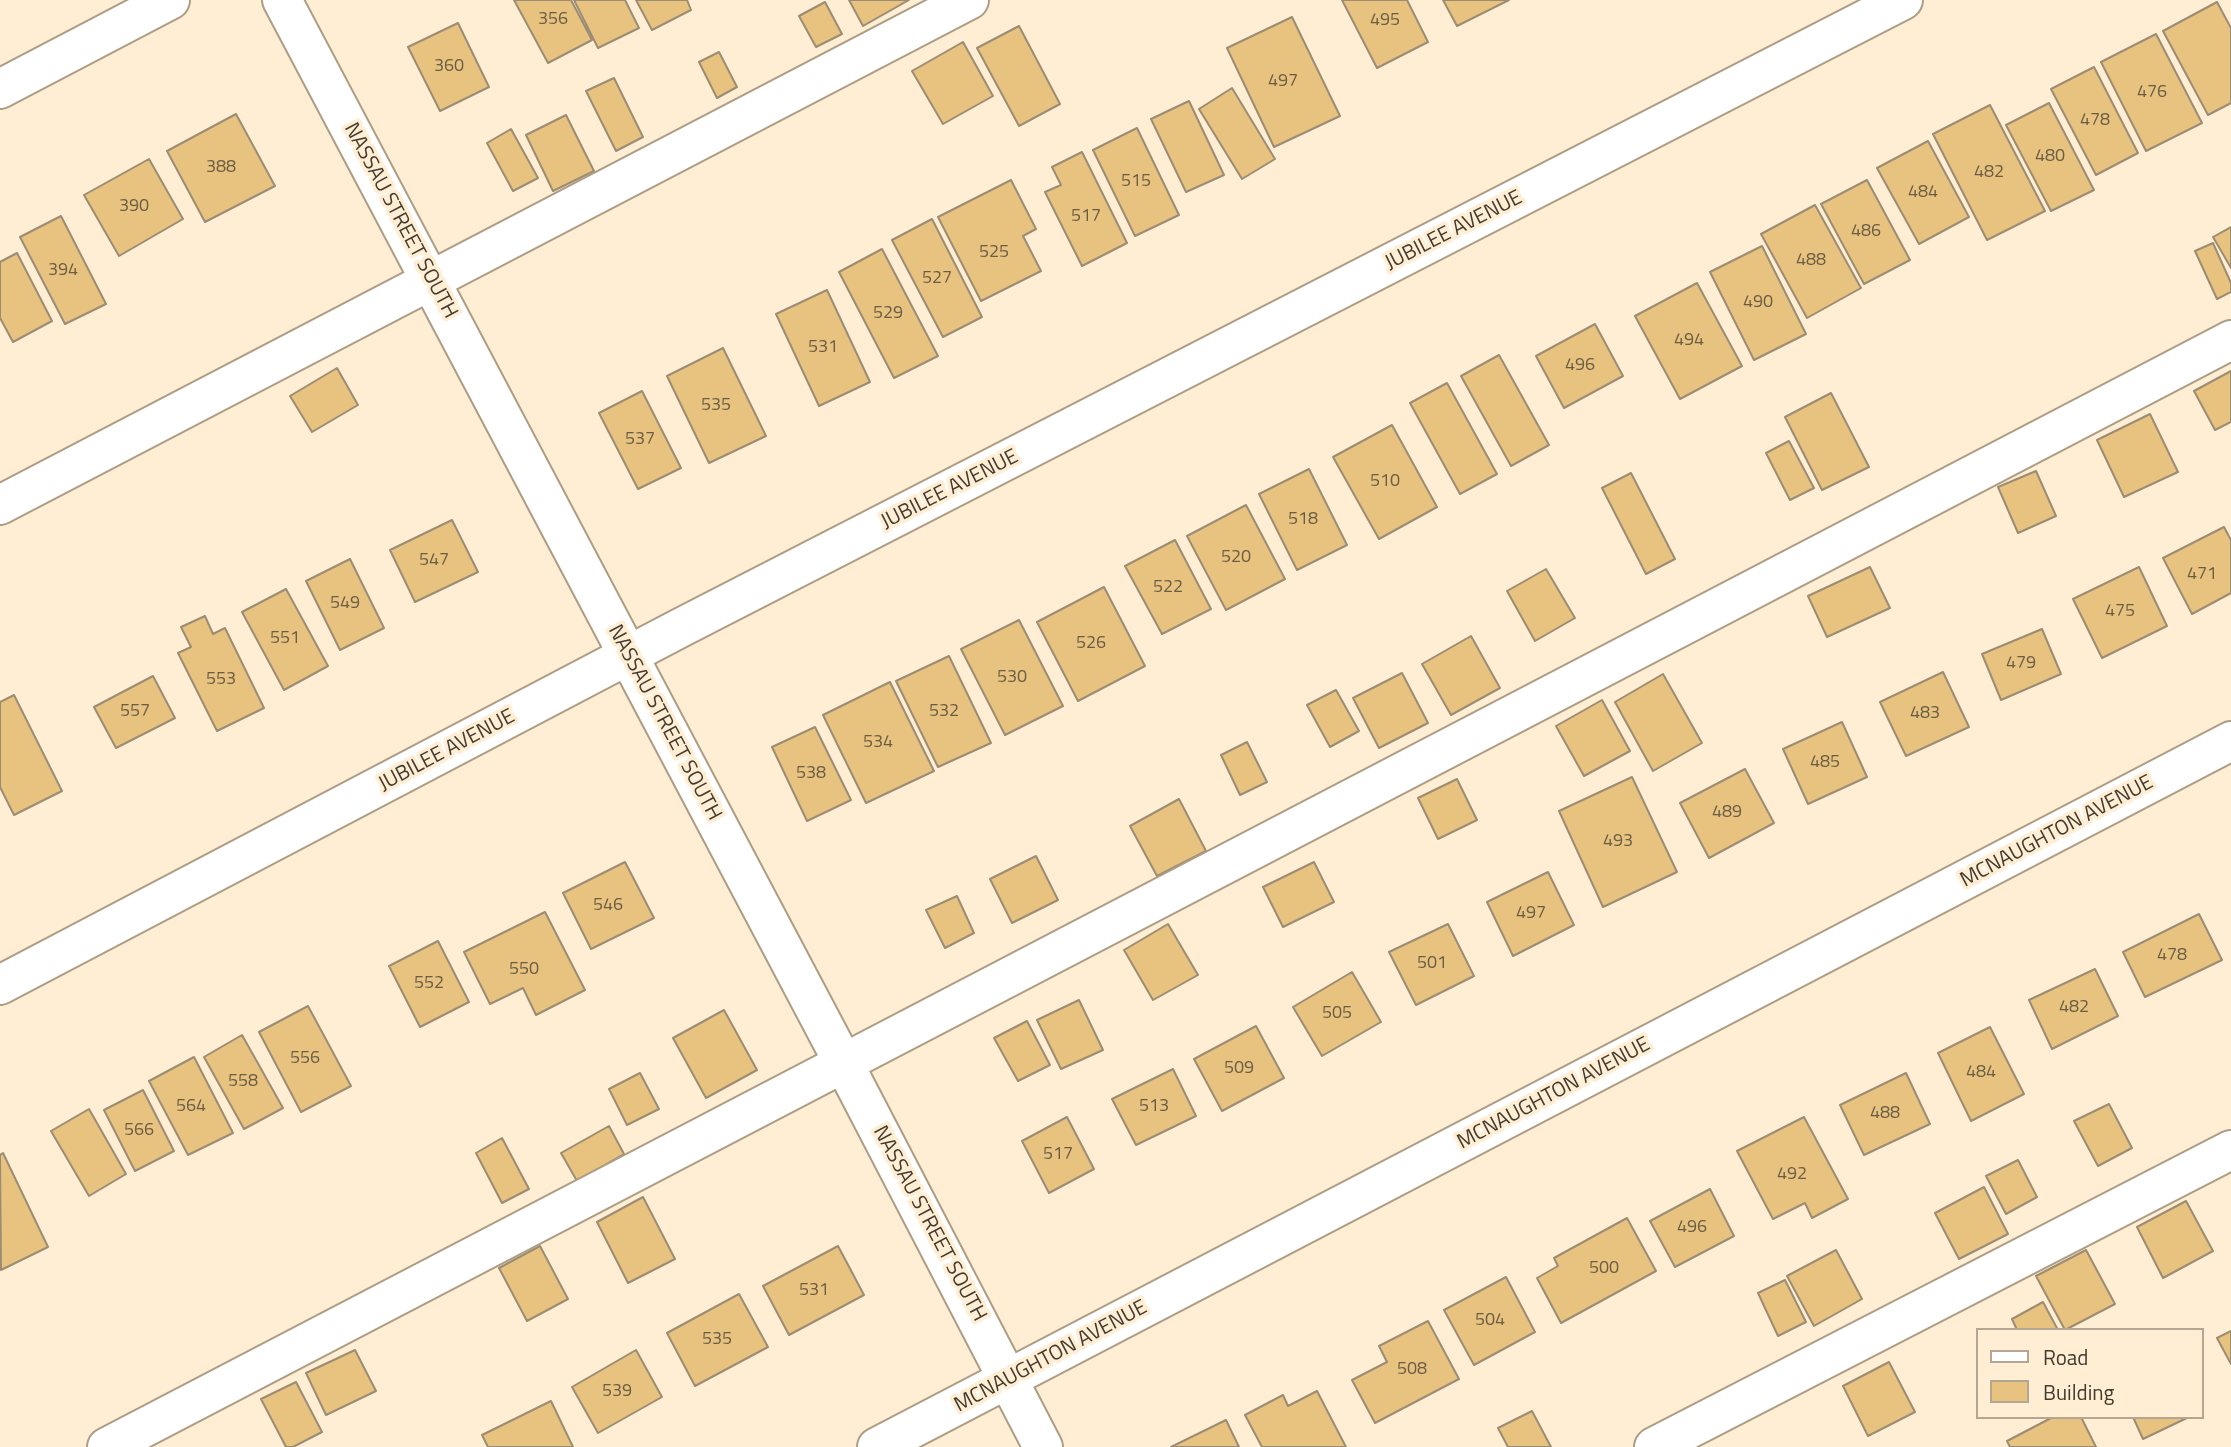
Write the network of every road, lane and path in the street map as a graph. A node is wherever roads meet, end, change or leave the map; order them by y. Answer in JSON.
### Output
{"nodes":[{"id":1,"x":170,"y":0,"type":"edge"},
{"id":2,"x":282,"y":0,"type":"edge"},
{"id":3,"x":969,"y":0,"type":"edge"},
{"id":4,"x":1903,"y":0,"type":"edge"},
{"id":5,"x":4,"y":78,"type":"edge"},
{"id":6,"x":430,"y":279,"type":"junction"},
{"id":7,"x":2231,"y":340,"type":"edge"},
{"id":8,"x":0,"y":505,"type":"edge"},
{"id":9,"x":628,"y":655,"type":"junction"},
{"id":10,"x":2231,"y":741,"type":"edge"},
{"id":11,"x":0,"y":985,"type":"edge"},
{"id":12,"x":844,"y":1064,"type":"junction"},
{"id":13,"x":2231,"y":1150,"type":"edge"},
{"id":14,"x":1009,"y":1378,"type":"junction"},
{"id":15,"x":107,"y":1447,"type":"edge"},
{"id":16,"x":877,"y":1447,"type":"edge"},
{"id":17,"x":1043,"y":1447,"type":"edge"},
{"id":18,"x":1654,"y":1447,"type":"edge"}],
"edges":[{"from":1,"to":5,"type":"street"},
{"from":2,"to":6,"type":"street","name":"NASSAU STREET SOUTH"},
{"from":3,"to":6,"type":"street"},
{"from":4,"to":9,"type":"street","name":"JUBILEE AVENUE"},
{"from":6,"to":8,"type":"street"},
{"from":6,"to":9,"type":"street","name":"NASSAU STREET SOUTH"},
{"from":7,"to":12,"type":"street"},
{"from":9,"to":11,"type":"street","name":"JUBILEE AVENUE"},
{"from":9,"to":12,"type":"street","name":"NASSAU STREET SOUTH"},
{"from":10,"to":14,"type":"street","name":"MCNAUGHTON AVENUE"},
{"from":12,"to":14,"type":"street","name":"NASSAU STREET SOUTH"},
{"from":12,"to":15,"type":"street"},
{"from":13,"to":18,"type":"street"},
{"from":14,"to":16,"type":"street","name":"MCNAUGHTON AVENUE"},
{"from":14,"to":17,"type":"street","name":"NASSAU STREET SOUTH"}]}
